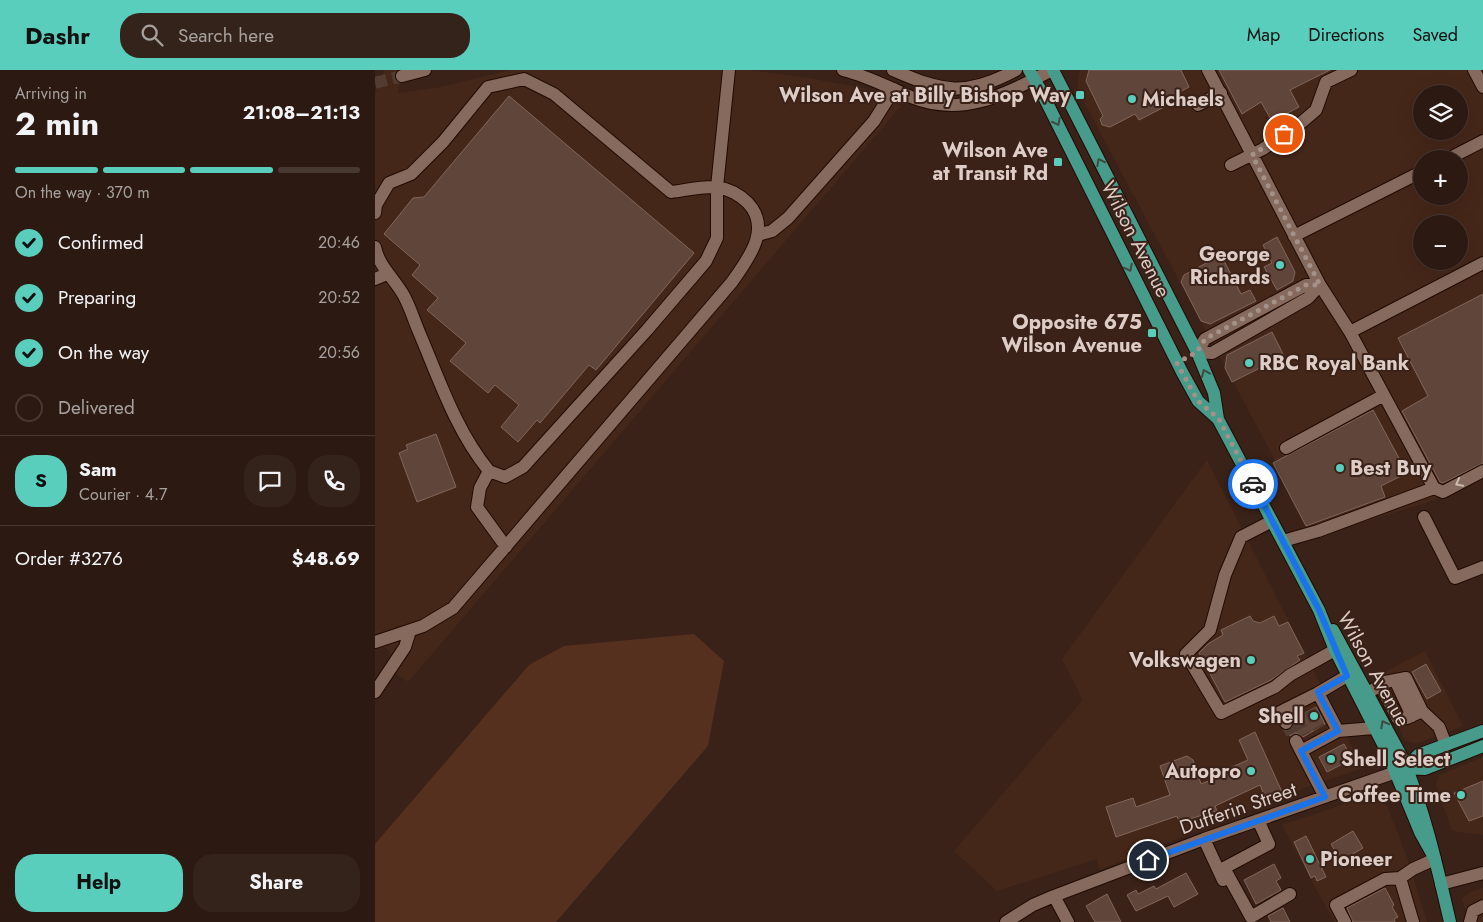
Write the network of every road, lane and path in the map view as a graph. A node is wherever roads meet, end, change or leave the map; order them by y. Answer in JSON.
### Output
{"nodes":[{"id":1,"x":425,"y":70,"type":"edge"},
{"id":2,"x":729,"y":70,"type":"edge"},
{"id":3,"x":843,"y":70,"type":"edge"},
{"id":4,"x":885,"y":70,"type":"edge"},
{"id":5,"x":893,"y":70,"type":"edge"},
{"id":6,"x":1016,"y":70,"type":"edge"},
{"id":7,"x":1053,"y":70,"type":"edge"},
{"id":8,"x":1208,"y":70,"type":"edge"},
{"id":9,"x":1351,"y":70,"type":"edge"},
{"id":10,"x":1474,"y":70,"type":"edge"},
{"id":11,"x":1031,"y":75,"type":"edge"},
{"id":12,"x":402,"y":76,"type":"tunnel mouth"},
{"id":13,"x":889,"y":86,"type":"junction"},
{"id":14,"x":1483,"y":87,"type":"edge"},
{"id":15,"x":1221,"y":93,"type":"junction"},
{"id":16,"x":1198,"y":105,"type":"dead end"},
{"id":17,"x":1483,"y":141,"type":"edge"},
{"id":18,"x":1466,"y":150,"type":"edge"},
{"id":19,"x":1252,"y":155,"type":"junction"},
{"id":20,"x":1231,"y":165,"type":"dead end"},
{"id":21,"x":1413,"y":176,"type":"edge"},
{"id":22,"x":717,"y":188,"type":"junction"},
{"id":23,"x":375,"y":213,"type":"edge"},
{"id":24,"x":758,"y":235,"type":"junction"},
{"id":25,"x":1294,"y":236,"type":"junction"},
{"id":26,"x":375,"y":247,"type":"edge"},
{"id":27,"x":1483,"y":263,"type":"edge"},
{"id":28,"x":381,"y":276,"type":"edge"},
{"id":29,"x":1320,"y":285,"type":"junction"},
{"id":30,"x":1350,"y":332,"type":"junction"},
{"id":31,"x":1197,"y":352,"type":"junction"},
{"id":32,"x":1177,"y":363,"type":"junction"},
{"id":33,"x":1384,"y":395,"type":"junction"},
{"id":34,"x":1219,"y":419,"type":"junction"},
{"id":35,"x":1285,"y":448,"type":"dead end"},
{"id":36,"x":489,"y":471,"type":"junction"},
{"id":37,"x":1483,"y":471,"type":"edge"},
{"id":38,"x":1434,"y":488,"type":"junction"},
{"id":39,"x":1424,"y":517,"type":"dead end"},
{"id":40,"x":1272,"y":520,"type":"junction"},
{"id":41,"x":1283,"y":541,"type":"junction"},
{"id":42,"x":506,"y":547,"type":"junction"},
{"id":43,"x":1482,"y":570,"type":"edge"},
{"id":44,"x":1319,"y":610,"type":"junction"},
{"id":45,"x":410,"y":630,"type":"junction"},
{"id":46,"x":375,"y":642,"type":"edge"},
{"id":47,"x":1335,"y":650,"type":"junction"},
{"id":48,"x":1347,"y":676,"type":"junction"},
{"id":49,"x":1380,"y":685,"type":"junction"},
{"id":50,"x":375,"y":692,"type":"edge"},
{"id":51,"x":1318,"y":692,"type":"junction"},
{"id":52,"x":1368,"y":693,"type":"junction"},
{"id":53,"x":1417,"y":713,"type":"junction"},
{"id":54,"x":1291,"y":716,"type":"dead end"},
{"id":55,"x":1374,"y":728,"type":"junction"},
{"id":56,"x":1338,"y":731,"type":"junction"},
{"id":57,"x":1483,"y":731,"type":"edge"},
{"id":58,"x":1446,"y":745,"type":"junction"},
{"id":59,"x":1483,"y":746,"type":"edge"},
{"id":60,"x":1401,"y":770,"type":"junction"},
{"id":61,"x":1325,"y":797,"type":"junction"},
{"id":62,"x":1258,"y":820,"type":"junction"},
{"id":63,"x":1204,"y":839,"type":"junction"},
{"id":64,"x":1435,"y":859,"type":"junction"},
{"id":65,"x":1483,"y":873,"type":"edge"},
{"id":66,"x":1400,"y":878,"type":"junction"},
{"id":67,"x":1441,"y":884,"type":"junction"},
{"id":68,"x":1230,"y":885,"type":"junction"},
{"id":69,"x":1290,"y":894,"type":"dead end"},
{"id":70,"x":1055,"y":896,"type":"junction"},
{"id":71,"x":1483,"y":906,"type":"edge"},
{"id":72,"x":1247,"y":920,"type":"edge"},
{"id":73,"x":1006,"y":922,"type":"edge"},
{"id":74,"x":1068,"y":922,"type":"edge"},
{"id":75,"x":1345,"y":922,"type":"edge"},
{"id":76,"x":1413,"y":922,"type":"edge"},
{"id":77,"x":1449,"y":922,"type":"edge"},
{"id":78,"x":1470,"y":922,"type":"edge"}],
"edges":[{"from":1,"to":12,"type":"street"},
{"from":2,"to":22,"type":"street"},
{"from":3,"to":13,"type":"street"},
{"from":4,"to":13,"type":"street"},
{"from":5,"to":6,"type":"street"},
{"from":7,"to":11,"type":"street"},
{"from":31,"to":7,"type":"main road","name":"Wilson Avenue","one_way":true},
{"from":8,"to":15,"type":"street"},
{"from":9,"to":19,"type":"street"},
{"from":10,"to":14,"type":"street"},
{"from":11,"to":13,"type":"street"},
{"from":11,"to":32,"type":"main road","name":"Wilson Avenue","one_way":true},
{"from":13,"to":24,"type":"street"},
{"from":15,"to":16,"type":"street"},
{"from":15,"to":19,"type":"street"},
{"from":17,"to":18,"type":"street"},
{"from":19,"to":20,"type":"street"},
{"from":19,"to":25,"type":"street"},
{"from":21,"to":25,"type":"street"},
{"from":22,"to":23,"type":"street"},
{"from":22,"to":24,"type":"street"},
{"from":22,"to":36,"type":"street"},
{"from":24,"to":42,"type":"street"},
{"from":25,"to":29,"type":"street"},
{"from":26,"to":28,"type":"street"},
{"from":27,"to":30,"type":"street"},
{"from":28,"to":36,"type":"street"},
{"from":29,"to":30,"type":"street"},
{"from":29,"to":31,"type":"street"},
{"from":30,"to":33,"type":"street"},
{"from":31,"to":32,"type":"main road"},
{"from":34,"to":31,"type":"main road","name":"Wilson Avenue","one_way":true},
{"from":32,"to":34,"type":"main road","name":"Wilson Avenue"},
{"from":33,"to":35,"type":"street"},
{"from":33,"to":38,"type":"street"},
{"from":34,"to":40,"type":"main road","name":"Wilson Avenue"},
{"from":36,"to":42,"type":"street"},
{"from":37,"to":38,"type":"street","one_way":true},
{"from":38,"to":41,"type":"street"},
{"from":39,"to":43,"type":"street"},
{"from":40,"to":41,"type":"main road","name":"Wilson Avenue"},
{"from":40,"to":47,"type":"street"},
{"from":41,"to":44,"type":"main road","name":"Wilson Avenue"},
{"from":42,"to":45,"type":"street"},
{"from":44,"to":47,"type":"main road","name":"Wilson Avenue"},
{"from":44,"to":52,"type":"main road","name":"Wilson Avenue"},
{"from":45,"to":46,"type":"street"},
{"from":45,"to":50,"type":"street"},
{"from":47,"to":48,"type":"main road","name":"Wilson Avenue"},
{"from":48,"to":51,"type":"street"},
{"from":48,"to":55,"type":"main road","name":"Wilson Avenue"},
{"from":49,"to":52,"type":"street"},
{"from":49,"to":53,"type":"street"},
{"from":49,"to":53,"type":"street"},
{"from":51,"to":54,"type":"street"},
{"from":51,"to":56,"type":"street"},
{"from":60,"to":52,"type":"main road","name":"Wilson Avenue","one_way":true},
{"from":53,"to":58,"type":"street"},
{"from":55,"to":56,"type":"street"},
{"from":55,"to":60,"type":"main road","name":"Wilson Avenue"},
{"from":56,"to":61,"type":"street"},
{"from":57,"to":58,"type":"main road","name":"Dufferin Street"},
{"from":58,"to":60,"type":"main road","name":"Dufferin Street"},
{"from":59,"to":60,"type":"main road","name":"Dufferin Street"},
{"from":60,"to":61,"type":"street","name":"Dufferin Street"},
{"from":60,"to":64,"type":"main road","name":"Wilson Avenue"},
{"from":61,"to":62,"type":"street","name":"Dufferin Street"},
{"from":62,"to":63,"type":"street","name":"Dufferin Street"},
{"from":62,"to":68,"type":"street"},
{"from":63,"to":68,"type":"street"},
{"from":63,"to":70,"type":"street","name":"Dufferin Street"},
{"from":64,"to":66,"type":"street"},
{"from":64,"to":67,"type":"main road","name":"Wilson Avenue"},
{"from":65,"to":67,"type":"street"},
{"from":66,"to":75,"type":"street"},
{"from":66,"to":76,"type":"street"},
{"from":67,"to":77,"type":"main road","name":"Wilson Avenue"},
{"from":68,"to":72,"type":"street"},
{"from":69,"to":72,"type":"street"},
{"from":70,"to":73,"type":"street","name":"Dufferin Street"},
{"from":70,"to":74,"type":"street"},
{"from":71,"to":78,"type":"street"}]}
